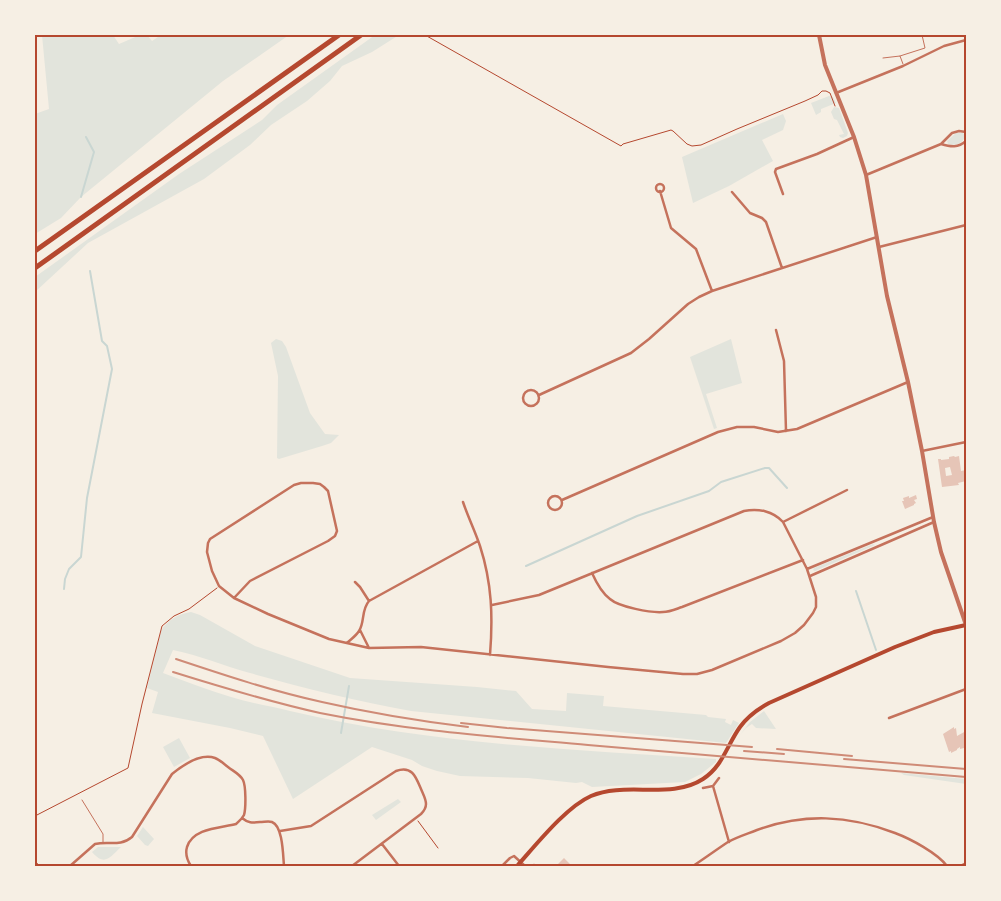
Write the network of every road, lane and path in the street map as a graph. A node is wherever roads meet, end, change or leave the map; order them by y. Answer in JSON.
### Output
{"nodes":[{"id":1,"x":339,"y":35,"type":"edge"},
{"id":2,"x":361,"y":35,"type":"edge"},
{"id":3,"x":425,"y":35,"type":"edge"},
{"id":4,"x":819,"y":35,"type":"edge"},
{"id":5,"x":922,"y":35,"type":"edge"},
{"id":6,"x":966,"y":40,"type":"edge"},
{"id":7,"x":900,"y":56,"type":"junction"},
{"id":8,"x":883,"y":58,"type":"dead end"},
{"id":9,"x":903,"y":66,"type":"junction"},
{"id":10,"x":836,"y":93,"type":"junction"},
{"id":11,"x":835,"y":106,"type":"dead end"},
{"id":12,"x":966,"y":132,"type":"edge"},
{"id":13,"x":854,"y":137,"type":"junction"},
{"id":14,"x":966,"y":140,"type":"edge"},
{"id":15,"x":941,"y":144,"type":"junction"},
{"id":16,"x":866,"y":175,"type":"junction"},
{"id":17,"x":660,"y":191,"type":"dead end"},
{"id":18,"x":732,"y":192,"type":"dead end"},
{"id":19,"x":783,"y":194,"type":"dead end"},
{"id":20,"x":966,"y":225,"type":"edge"},
{"id":21,"x":877,"y":237,"type":"junction"},
{"id":22,"x":879,"y":248,"type":"junction"},
{"id":23,"x":35,"y":251,"type":"edge"},
{"id":24,"x":35,"y":268,"type":"edge"},
{"id":25,"x":782,"y":268,"type":"junction"},
{"id":26,"x":712,"y":291,"type":"junction"},
{"id":27,"x":776,"y":330,"type":"dead end"},
{"id":28,"x":908,"y":382,"type":"junction"},
{"id":29,"x":538,"y":394,"type":"junction"},
{"id":30,"x":786,"y":431,"type":"junction"},
{"id":31,"x":966,"y":442,"type":"edge"},
{"id":32,"x":922,"y":451,"type":"junction"},
{"id":33,"x":847,"y":490,"type":"dead end"},
{"id":34,"x":562,"y":500,"type":"junction"},
{"id":35,"x":463,"y":502,"type":"dead end"},
{"id":36,"x":933,"y":517,"type":"junction"},
{"id":37,"x":783,"y":522,"type":"junction"},
{"id":38,"x":934,"y":522,"type":"junction"},
{"id":39,"x":478,"y":541,"type":"junction"},
{"id":40,"x":803,"y":560,"type":"junction"},
{"id":41,"x":807,"y":568,"type":"junction"},
{"id":42,"x":592,"y":573,"type":"junction"},
{"id":43,"x":810,"y":576,"type":"junction"},
{"id":44,"x":355,"y":582,"type":"dead end"},
{"id":45,"x":219,"y":586,"type":"junction"},
{"id":46,"x":234,"y":598,"type":"junction"},
{"id":47,"x":370,"y":601,"type":"junction"},
{"id":48,"x":492,"y":605,"type":"junction"},
{"id":49,"x":966,"y":625,"type":"edge"},
{"id":50,"x":360,"y":630,"type":"junction"},
{"id":51,"x":346,"y":643,"type":"junction"},
{"id":52,"x":369,"y":648,"type":"junction"},
{"id":53,"x":490,"y":655,"type":"junction"},
{"id":54,"x":966,"y":689,"type":"edge"},
{"id":55,"x":889,"y":718,"type":"dead end"},
{"id":56,"x":719,"y":778,"type":"dead end"},
{"id":57,"x":713,"y":786,"type":"junction"},
{"id":58,"x":703,"y":788,"type":"dead end"},
{"id":59,"x":82,"y":800,"type":"dead end"},
{"id":60,"x":35,"y":816,"type":"edge"},
{"id":61,"x":242,"y":818,"type":"junction"},
{"id":62,"x":416,"y":818,"type":"junction"},
{"id":63,"x":280,"y":831,"type":"junction"},
{"id":64,"x":730,"y":842,"type":"junction"},
{"id":65,"x":103,"y":843,"type":"junction"},
{"id":66,"x":382,"y":844,"type":"junction"},
{"id":67,"x":438,"y":848,"type":"dead end"},
{"id":68,"x":35,"y":861,"type":"edge"},
{"id":69,"x":521,"y":862,"type":"junction"},
{"id":70,"x":966,"y":864,"type":"edge"},
{"id":71,"x":40,"y":866,"type":"edge"},
{"id":72,"x":70,"y":866,"type":"edge"},
{"id":73,"x":191,"y":866,"type":"edge"},
{"id":74,"x":284,"y":866,"type":"edge"},
{"id":75,"x":352,"y":866,"type":"edge"},
{"id":76,"x":399,"y":866,"type":"edge"},
{"id":77,"x":502,"y":866,"type":"edge"},
{"id":78,"x":517,"y":866,"type":"edge"},
{"id":79,"x":525,"y":866,"type":"edge"},
{"id":80,"x":693,"y":866,"type":"edge"},
{"id":81,"x":947,"y":866,"type":"edge"},
{"id":82,"x":962,"y":866,"type":"edge"}],
"edges":[{"from":1,"to":23,"type":"highway"},
{"from":2,"to":24,"type":"highway"},
{"from":3,"to":11,"type":"path"},
{"from":4,"to":10,"type":"street"},
{"from":5,"to":7,"type":"lane"},
{"from":6,"to":9,"type":"street"},
{"from":7,"to":8,"type":"lane"},
{"from":7,"to":9,"type":"lane"},
{"from":9,"to":10,"type":"street"},
{"from":10,"to":13,"type":"street"},
{"from":12,"to":15,"type":"street"},
{"from":13,"to":16,"type":"street"},
{"from":13,"to":19,"type":"street"},
{"from":14,"to":15,"type":"street"},
{"from":15,"to":16,"type":"street"},
{"from":16,"to":21,"type":"street"},
{"from":17,"to":26,"type":"street"},
{"from":18,"to":25,"type":"street"},
{"from":20,"to":22,"type":"street"},
{"from":21,"to":22,"type":"street"},
{"from":21,"to":25,"type":"street"},
{"from":22,"to":28,"type":"street"},
{"from":25,"to":26,"type":"street"},
{"from":26,"to":29,"type":"street"},
{"from":27,"to":30,"type":"street"},
{"from":28,"to":30,"type":"street"},
{"from":28,"to":32,"type":"street"},
{"from":29,"to":29,"type":"street"},
{"from":30,"to":34,"type":"street"},
{"from":31,"to":32,"type":"street"},
{"from":32,"to":36,"type":"street"},
{"from":33,"to":37,"type":"street"},
{"from":34,"to":34,"type":"street"},
{"from":35,"to":39,"type":"street"},
{"from":36,"to":38,"type":"street"},
{"from":36,"to":41,"type":"street"},
{"from":37,"to":40,"type":"street"},
{"from":37,"to":42,"type":"street"},
{"from":38,"to":43,"type":"street"},
{"from":38,"to":49,"type":"street"},
{"from":39,"to":47,"type":"street"},
{"from":39,"to":48,"type":"street"},
{"from":40,"to":41,"type":"street"},
{"from":40,"to":42,"type":"street"},
{"from":41,"to":43,"type":"street"},
{"from":42,"to":48,"type":"street"},
{"from":43,"to":53,"type":"street"},
{"from":44,"to":47,"type":"street"},
{"from":45,"to":46,"type":"street"},
{"from":45,"to":46,"type":"street"},
{"from":45,"to":60,"type":"path"},
{"from":46,"to":51,"type":"street"},
{"from":47,"to":50,"type":"street"},
{"from":48,"to":53,"type":"street"},
{"from":49,"to":69,"type":"main road"},
{"from":50,"to":51,"type":"street"},
{"from":50,"to":52,"type":"street"},
{"from":51,"to":52,"type":"street"},
{"from":52,"to":53,"type":"street"},
{"from":54,"to":55,"type":"street"},
{"from":56,"to":57,"type":"street"},
{"from":57,"to":58,"type":"street"},
{"from":57,"to":64,"type":"street"},
{"from":59,"to":65,"type":"lane"},
{"from":61,"to":63,"type":"street"},
{"from":61,"to":65,"type":"street"},
{"from":61,"to":73,"type":"street"},
{"from":62,"to":63,"type":"street"},
{"from":62,"to":66,"type":"street"},
{"from":62,"to":67,"type":"path"},
{"from":63,"to":74,"type":"street"},
{"from":64,"to":80,"type":"street"},
{"from":64,"to":81,"type":"street"},
{"from":65,"to":72,"type":"street"},
{"from":66,"to":75,"type":"street"},
{"from":66,"to":76,"type":"street"},
{"from":68,"to":71,"type":"lane"},
{"from":69,"to":77,"type":"street"},
{"from":69,"to":78,"type":"main road"},
{"from":69,"to":79,"type":"street"},
{"from":70,"to":82,"type":"street"}]}
